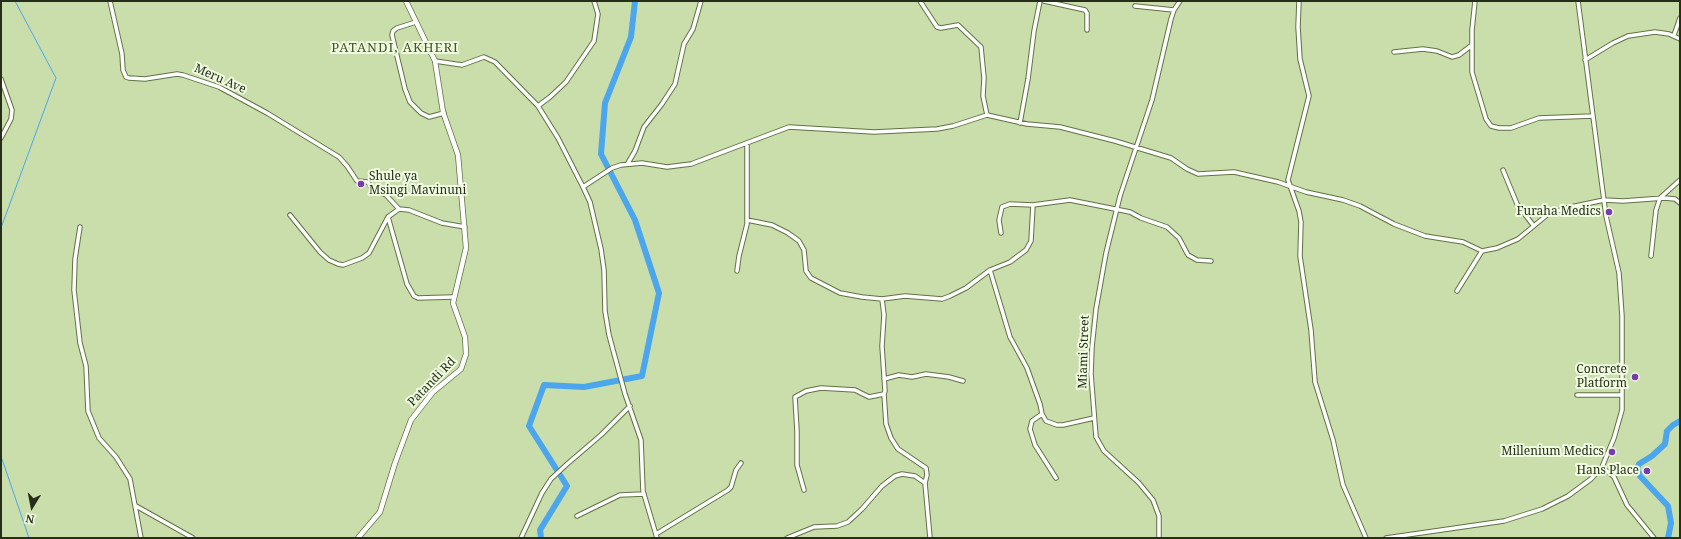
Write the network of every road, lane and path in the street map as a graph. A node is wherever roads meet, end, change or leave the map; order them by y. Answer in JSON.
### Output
{"nodes":[{"id":1,"x":110,"y":1,"type":"edge"},
{"id":2,"x":406,"y":1,"type":"edge"},
{"id":3,"x":594,"y":1,"type":"edge"},
{"id":4,"x":701,"y":1,"type":"edge"},
{"id":5,"x":920,"y":1,"type":"edge"},
{"id":6,"x":1040,"y":1,"type":"edge"},
{"id":7,"x":1044,"y":1,"type":"edge"},
{"id":8,"x":1180,"y":1,"type":"edge"},
{"id":9,"x":1299,"y":1,"type":"edge"},
{"id":10,"x":1475,"y":1,"type":"edge"},
{"id":11,"x":1578,"y":1,"type":"edge"},
{"id":12,"x":1135,"y":6,"type":"dead end"},
{"id":13,"x":1174,"y":10,"type":"junction"},
{"id":14,"x":1680,"y":18,"type":"edge"},
{"id":15,"x":416,"y":22,"type":"junction"},
{"id":16,"x":1087,"y":30,"type":"dead end"},
{"id":17,"x":1674,"y":35,"type":"junction"},
{"id":18,"x":1680,"y":39,"type":"edge"},
{"id":19,"x":1472,"y":45,"type":"junction"},
{"id":20,"x":1394,"y":52,"type":"dead end"},
{"id":21,"x":1585,"y":60,"type":"junction"},
{"id":22,"x":435,"y":61,"type":"junction"},
{"id":23,"x":1,"y":79,"type":"edge"},
{"id":24,"x":538,"y":106,"type":"junction"},
{"id":25,"x":444,"y":113,"type":"junction"},
{"id":26,"x":987,"y":115,"type":"junction"},
{"id":27,"x":1593,"y":116,"type":"junction"},
{"id":28,"x":1020,"y":123,"type":"junction"},
{"id":29,"x":1,"y":138,"type":"edge"},
{"id":30,"x":747,"y":143,"type":"junction"},
{"id":31,"x":1136,"y":147,"type":"junction"},
{"id":32,"x":628,"y":163,"type":"junction"},
{"id":33,"x":1503,"y":170,"type":"dead end"},
{"id":34,"x":1680,"y":180,"type":"edge"},
{"id":35,"x":1289,"y":186,"type":"junction"},
{"id":36,"x":583,"y":187,"type":"junction"},
{"id":37,"x":1660,"y":198,"type":"junction"},
{"id":38,"x":1604,"y":200,"type":"junction"},
{"id":39,"x":1680,"y":203,"type":"edge"},
{"id":40,"x":1033,"y":205,"type":"junction"},
{"id":41,"x":399,"y":209,"type":"junction"},
{"id":42,"x":1117,"y":209,"type":"junction"},
{"id":43,"x":290,"y":215,"type":"dead end"},
{"id":44,"x":388,"y":217,"type":"junction"},
{"id":45,"x":747,"y":220,"type":"junction"},
{"id":46,"x":1534,"y":225,"type":"junction"},
{"id":47,"x":80,"y":226,"type":"dead end"},
{"id":48,"x":465,"y":227,"type":"junction"},
{"id":49,"x":1001,"y":233,"type":"dead end"},
{"id":50,"x":1482,"y":251,"type":"junction"},
{"id":51,"x":1651,"y":256,"type":"dead end"},
{"id":52,"x":1212,"y":261,"type":"dead end"},
{"id":53,"x":990,"y":270,"type":"junction"},
{"id":54,"x":737,"y":271,"type":"dead end"},
{"id":55,"x":1457,"y":291,"type":"dead end"},
{"id":56,"x":453,"y":297,"type":"junction"},
{"id":57,"x":882,"y":299,"type":"junction"},
{"id":58,"x":884,"y":379,"type":"junction"},
{"id":59,"x":963,"y":381,"type":"dead end"},
{"id":60,"x":884,"y":394,"type":"junction"},
{"id":61,"x":1577,"y":395,"type":"dead end"},
{"id":62,"x":1621,"y":395,"type":"junction"},
{"id":63,"x":630,"y":406,"type":"junction"},
{"id":64,"x":1042,"y":414,"type":"junction"},
{"id":65,"x":1094,"y":418,"type":"junction"},
{"id":66,"x":742,"y":463,"type":"dead end"},
{"id":67,"x":1602,"y":467,"type":"junction"},
{"id":68,"x":1056,"y":478,"type":"dead end"},
{"id":69,"x":925,"y":483,"type":"junction"},
{"id":70,"x":804,"y":490,"type":"dead end"},
{"id":71,"x":644,"y":494,"type":"junction"},
{"id":72,"x":136,"y":506,"type":"junction"},
{"id":73,"x":577,"y":516,"type":"dead end"},
{"id":74,"x":656,"y":537,"type":"edge"},
{"id":75,"x":141,"y":538,"type":"edge"},
{"id":76,"x":193,"y":538,"type":"edge"},
{"id":77,"x":358,"y":538,"type":"edge"},
{"id":78,"x":522,"y":538,"type":"edge"},
{"id":79,"x":789,"y":538,"type":"edge"},
{"id":80,"x":930,"y":538,"type":"edge"},
{"id":81,"x":1159,"y":538,"type":"edge"},
{"id":82,"x":1366,"y":538,"type":"edge"},
{"id":83,"x":1386,"y":538,"type":"edge"},
{"id":84,"x":1654,"y":538,"type":"edge"}],
"edges":[{"from":1,"to":41,"type":"street","name":"Meru Ave"},
{"from":2,"to":15,"type":"street","name":"Patandi Rd"},
{"from":3,"to":24,"type":"street"},
{"from":4,"to":32,"type":"street"},
{"from":5,"to":26,"type":"street"},
{"from":6,"to":28,"type":"street"},
{"from":7,"to":16,"type":"street"},
{"from":8,"to":13,"type":"street","name":"Miami Street"},
{"from":9,"to":35,"type":"street"},
{"from":10,"to":19,"type":"street"},
{"from":11,"to":21,"type":"street"},
{"from":12,"to":13,"type":"street"},
{"from":13,"to":31,"type":"street","name":"Miami Street"},
{"from":14,"to":17,"type":"street"},
{"from":15,"to":22,"type":"street","name":"Patandi Rd"},
{"from":15,"to":25,"type":"street"},
{"from":17,"to":18,"type":"street"},
{"from":17,"to":21,"type":"street"},
{"from":19,"to":20,"type":"street"},
{"from":19,"to":27,"type":"street"},
{"from":21,"to":27,"type":"street"},
{"from":22,"to":24,"type":"street"},
{"from":22,"to":25,"type":"street","name":"Patandi Rd"},
{"from":23,"to":29,"type":"street"},
{"from":24,"to":36,"type":"street"},
{"from":25,"to":48,"type":"street","name":"Patandi Rd"},
{"from":26,"to":28,"type":"street"},
{"from":26,"to":30,"type":"street"},
{"from":27,"to":38,"type":"street"},
{"from":28,"to":31,"type":"street"},
{"from":30,"to":32,"type":"street"},
{"from":30,"to":45,"type":"street"},
{"from":31,"to":35,"type":"street"},
{"from":31,"to":42,"type":"street","name":"Miami Street"},
{"from":32,"to":36,"type":"street"},
{"from":33,"to":46,"type":"street"},
{"from":34,"to":37,"type":"street"},
{"from":35,"to":50,"type":"street"},
{"from":35,"to":82,"type":"street"},
{"from":36,"to":63,"type":"street"},
{"from":37,"to":38,"type":"street"},
{"from":37,"to":39,"type":"street"},
{"from":37,"to":51,"type":"street"},
{"from":38,"to":46,"type":"street"},
{"from":38,"to":62,"type":"street"},
{"from":40,"to":42,"type":"street"},
{"from":40,"to":49,"type":"street"},
{"from":40,"to":53,"type":"street"},
{"from":41,"to":44,"type":"street"},
{"from":41,"to":48,"type":"street"},
{"from":42,"to":52,"type":"street"},
{"from":42,"to":65,"type":"street","name":"Miami Street"},
{"from":43,"to":44,"type":"street"},
{"from":44,"to":56,"type":"street"},
{"from":45,"to":54,"type":"street"},
{"from":45,"to":57,"type":"street"},
{"from":46,"to":50,"type":"street"},
{"from":47,"to":72,"type":"street"},
{"from":48,"to":56,"type":"street","name":"Patandi Rd"},
{"from":50,"to":55,"type":"street"},
{"from":53,"to":57,"type":"street"},
{"from":53,"to":64,"type":"street"},
{"from":56,"to":77,"type":"street","name":"Patandi Rd"},
{"from":57,"to":58,"type":"street"},
{"from":58,"to":59,"type":"street"},
{"from":58,"to":60,"type":"street"},
{"from":60,"to":69,"type":"street"},
{"from":60,"to":70,"type":"street"},
{"from":61,"to":62,"type":"street"},
{"from":62,"to":67,"type":"street"},
{"from":63,"to":71,"type":"street"},
{"from":63,"to":78,"type":"street"},
{"from":64,"to":65,"type":"street"},
{"from":64,"to":68,"type":"street"},
{"from":65,"to":81,"type":"street","name":"Miami Street"},
{"from":66,"to":74,"type":"street"},
{"from":67,"to":83,"type":"street"},
{"from":67,"to":84,"type":"street"},
{"from":69,"to":79,"type":"street"},
{"from":69,"to":80,"type":"street"},
{"from":71,"to":73,"type":"street"},
{"from":71,"to":74,"type":"street"},
{"from":72,"to":75,"type":"street"},
{"from":72,"to":76,"type":"street"}]}
